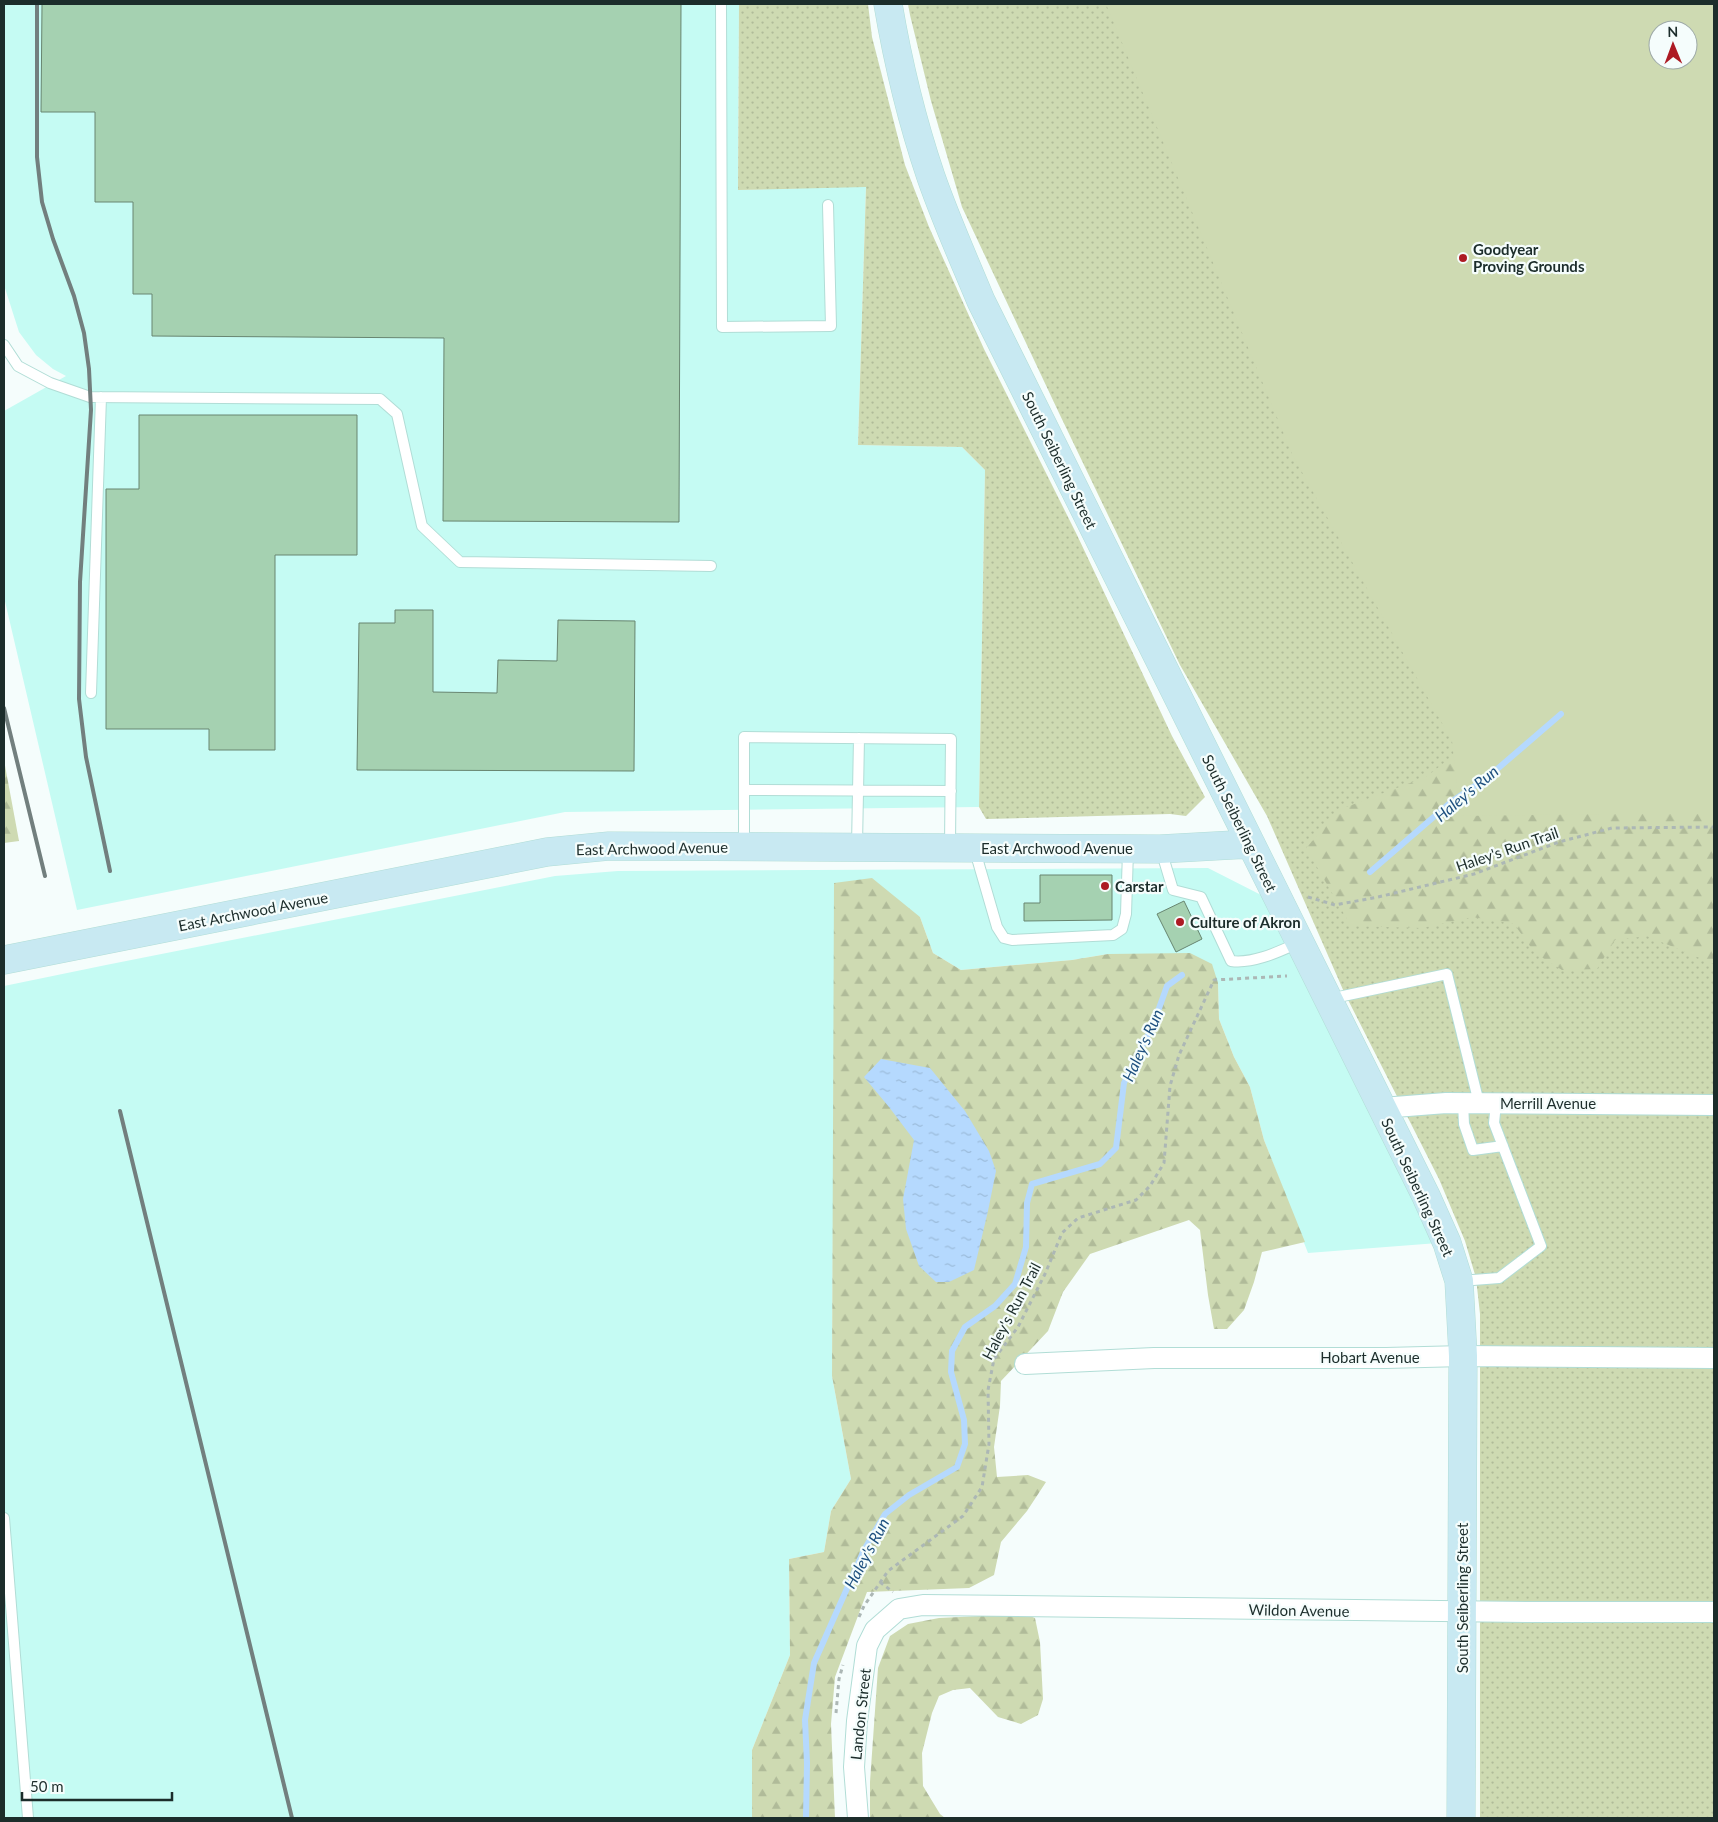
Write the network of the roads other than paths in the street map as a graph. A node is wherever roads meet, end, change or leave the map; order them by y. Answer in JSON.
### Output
{"nodes":[{"id":1,"x":721,"y":4,"type":"edge"},
{"id":2,"x":888,"y":4,"type":"edge"},
{"id":3,"x":828,"y":205,"type":"dead end"},
{"id":4,"x":4,"y":345,"type":"edge"},
{"id":5,"x":101,"y":397,"type":"junction"},
{"id":6,"x":712,"y":566,"type":"dead end"},
{"id":7,"x":91,"y":693,"type":"dead end"},
{"id":8,"x":859,"y":738,"type":"junction"},
{"id":9,"x":744,"y":790,"type":"junction"},
{"id":10,"x":858,"y":791,"type":"junction"},
{"id":11,"x":951,"y":791,"type":"junction"},
{"id":12,"x":1251,"y":844,"type":"junction"},
{"id":13,"x":744,"y":846,"type":"junction"},
{"id":14,"x":857,"y":847,"type":"junction"},
{"id":15,"x":962,"y":847,"type":"junction"},
{"id":16,"x":1128,"y":848,"type":"junction"},
{"id":17,"x":1160,"y":848,"type":"junction"},
{"id":18,"x":1299,"y":943,"type":"junction"},
{"id":19,"x":4,"y":960,"type":"edge"},
{"id":20,"x":1327,"y":999,"type":"junction"},
{"id":21,"x":1479,"y":1103,"type":"junction"},
{"id":22,"x":1714,"y":1105,"type":"edge"},
{"id":23,"x":1382,"y":1108,"type":"junction"},
{"id":24,"x":1503,"y":1146,"type":"junction"},
{"id":25,"x":1458,"y":1281,"type":"junction"},
{"id":26,"x":1463,"y":1356,"type":"junction"},
{"id":27,"x":1714,"y":1358,"type":"edge"},
{"id":28,"x":1025,"y":1364,"type":"dead end"},
{"id":29,"x":4,"y":1518,"type":"edge"},
{"id":30,"x":1461,"y":1612,"type":"junction"},
{"id":31,"x":1714,"y":1612,"type":"edge"},
{"id":32,"x":888,"y":1618,"type":"joint"},
{"id":33,"x":28,"y":1818,"type":"edge"},
{"id":34,"x":858,"y":1818,"type":"edge"},
{"id":35,"x":1462,"y":1818,"type":"edge"}],
"edges":[{"from":1,"to":3,"type":"lane"},
{"from":2,"to":12,"type":"main road","name":"South Seiberling Street"},
{"from":4,"to":5,"type":"lane"},
{"from":5,"to":6,"type":"lane"},
{"from":5,"to":7,"type":"lane"},
{"from":8,"to":9,"type":"lane"},
{"from":8,"to":10,"type":"lane"},
{"from":8,"to":11,"type":"lane"},
{"from":9,"to":10,"type":"lane"},
{"from":9,"to":13,"type":"lane"},
{"from":10,"to":11,"type":"lane"},
{"from":10,"to":14,"type":"lane"},
{"from":11,"to":15,"type":"lane"},
{"from":12,"to":17,"type":"main road","name":"East Archwood Avenue"},
{"from":12,"to":18,"type":"main road","name":"South Seiberling Street"},
{"from":13,"to":14,"type":"main road","name":"East Archwood Avenue"},
{"from":13,"to":19,"type":"main road","name":"East Archwood Avenue"},
{"from":14,"to":15,"type":"main road","name":"East Archwood Avenue"},
{"from":15,"to":16,"type":"main road","name":"East Archwood Avenue"},
{"from":15,"to":16,"type":"lane"},
{"from":16,"to":17,"type":"main road","name":"East Archwood Avenue"},
{"from":17,"to":18,"type":"lane"},
{"from":18,"to":20,"type":"main road","name":"South Seiberling Street"},
{"from":20,"to":21,"type":"lane"},
{"from":20,"to":23,"type":"main road","name":"South Seiberling Street"},
{"from":21,"to":22,"type":"street","name":"Merrill Avenue"},
{"from":21,"to":23,"type":"street","name":"Merrill Avenue"},
{"from":21,"to":24,"type":"lane"},
{"from":21,"to":24,"type":"lane"},
{"from":23,"to":25,"type":"main road","name":"South Seiberling Street"},
{"from":24,"to":25,"type":"lane"},
{"from":25,"to":26,"type":"main road","name":"South Seiberling Street"},
{"from":26,"to":27,"type":"street","name":"Hobart Avenue"},
{"from":26,"to":28,"type":"street","name":"Hobart Avenue"},
{"from":26,"to":30,"type":"main road","name":"South Seiberling Street"},
{"from":29,"to":33,"type":"lane"},
{"from":30,"to":31,"type":"street","name":"Wildon Avenue"},
{"from":30,"to":32,"type":"street","name":"Wildon Avenue"},
{"from":30,"to":35,"type":"main road","name":"South Seiberling Street"},
{"from":32,"to":34,"type":"street","name":"Landon Street"}]}
